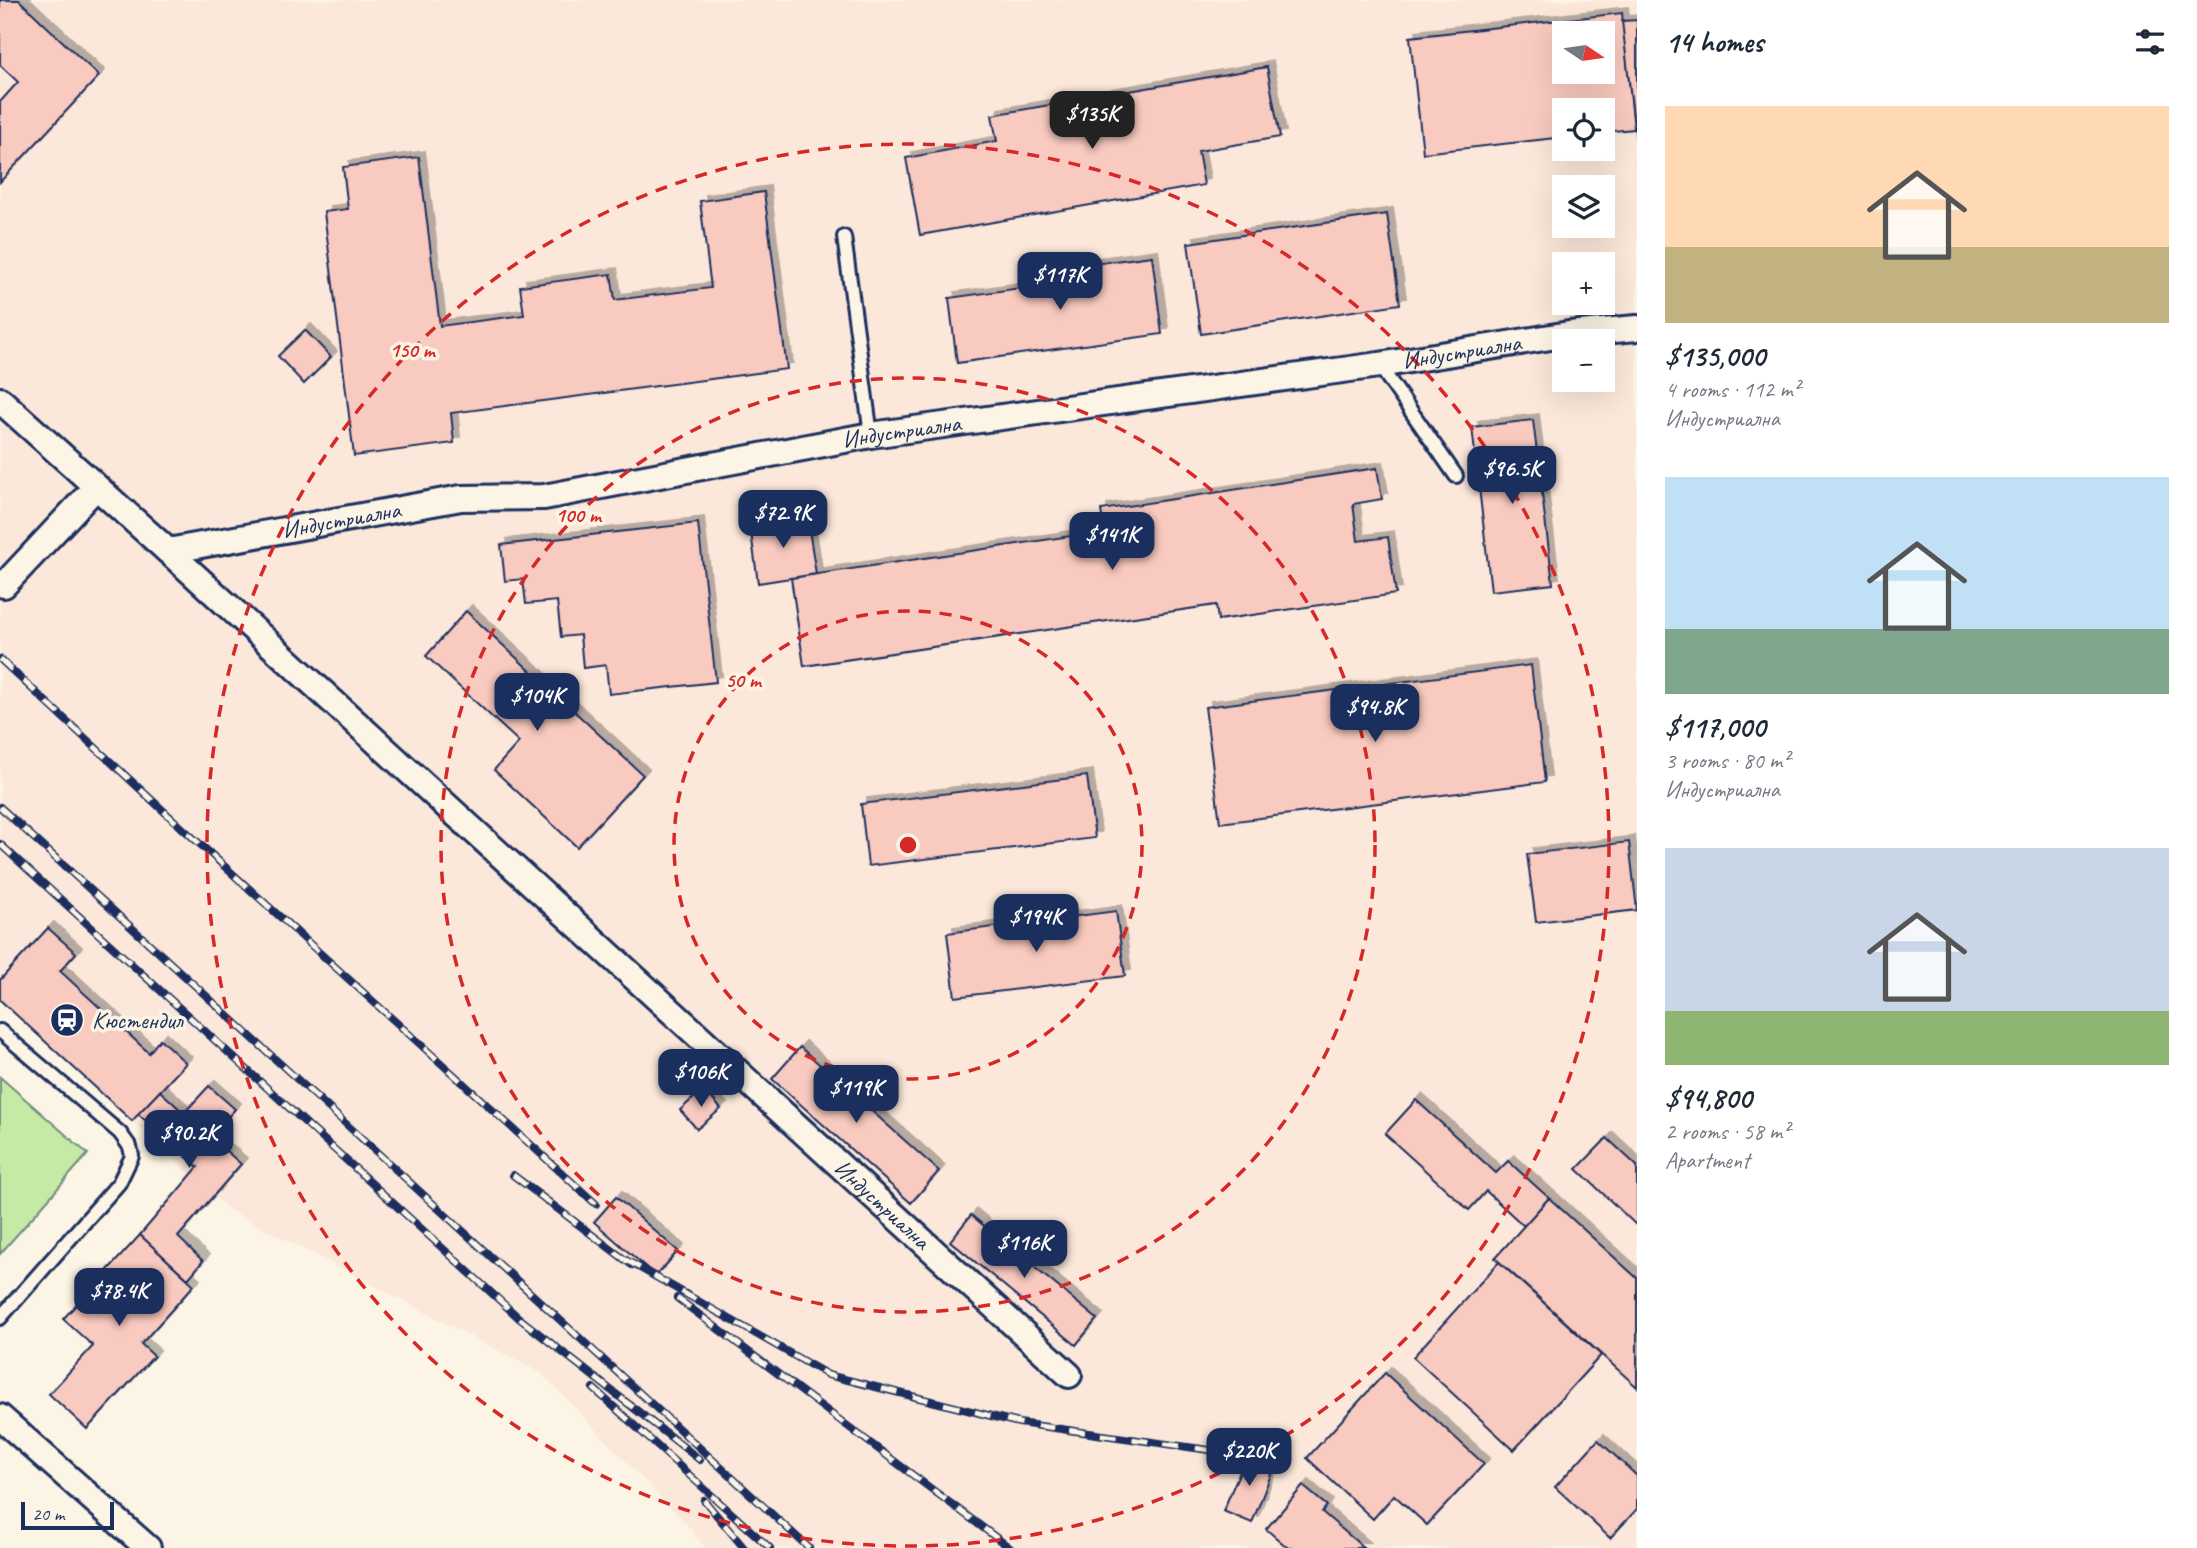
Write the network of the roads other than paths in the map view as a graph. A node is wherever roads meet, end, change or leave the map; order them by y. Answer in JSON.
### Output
{"nodes":[{"id":1,"x":844,"y":237,"type":"dead end"},
{"id":2,"x":1637,"y":328,"type":"edge"},
{"id":3,"x":1380,"y":365,"type":"junction"},
{"id":4,"x":0,"y":400,"type":"edge"},
{"id":5,"x":871,"y":435,"type":"junction"},
{"id":6,"x":1456,"y":476,"type":"dead end"},
{"id":7,"x":96,"y":486,"type":"junction"},
{"id":8,"x":168,"y":551,"type":"junction"},
{"id":9,"x":4,"y":584,"type":"dead end"},
{"id":10,"x":0,"y":1031,"type":"edge"},
{"id":11,"x":0,"y":1318,"type":"edge"},
{"id":12,"x":1069,"y":1375,"type":"dead end"},
{"id":13,"x":0,"y":1417,"type":"edge"},
{"id":14,"x":148,"y":1548,"type":"edge"}],
"edges":[{"from":1,"to":5,"type":"lane"},
{"from":2,"to":3,"type":"street","name":"Индустриална"},
{"from":3,"to":5,"type":"street","name":"Индустриална"},
{"from":3,"to":6,"type":"lane"},
{"from":4,"to":7,"type":"street","name":"Индустриална"},
{"from":5,"to":8,"type":"street","name":"Индустриална"},
{"from":7,"to":8,"type":"street","name":"Индустриална"},
{"from":7,"to":9,"type":"street"},
{"from":8,"to":12,"type":"street","name":"Индустриална"},
{"from":10,"to":11,"type":"lane"},
{"from":13,"to":14,"type":"street"}]}
